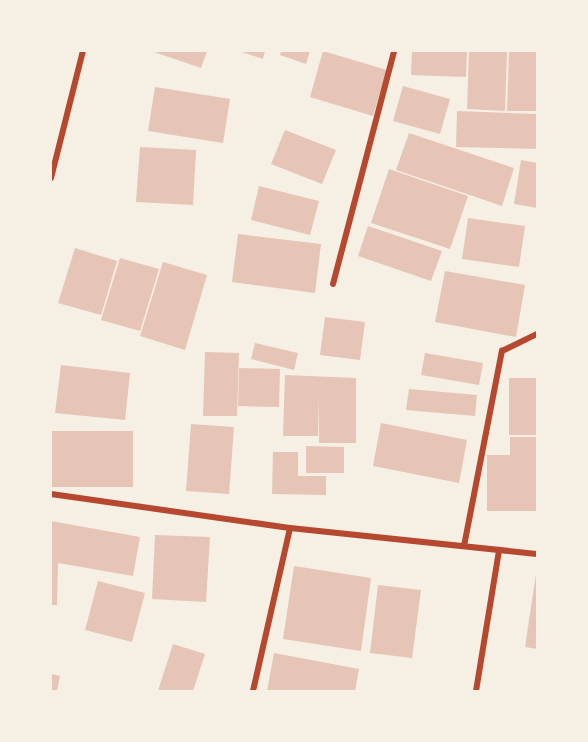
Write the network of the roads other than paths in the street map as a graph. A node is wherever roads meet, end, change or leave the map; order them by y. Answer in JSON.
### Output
{"nodes":[{"id":1,"x":83,"y":51,"type":"edge"},
{"id":2,"x":394,"y":51,"type":"edge"},
{"id":3,"x":51,"y":178,"type":"edge"},
{"id":4,"x":333,"y":284,"type":"dead end"},
{"id":5,"x":537,"y":334,"type":"edge"},
{"id":6,"x":51,"y":494,"type":"edge"},
{"id":7,"x":290,"y":528,"type":"junction"},
{"id":8,"x":464,"y":546,"type":"junction"},
{"id":9,"x":499,"y":550,"type":"junction"},
{"id":10,"x":537,"y":554,"type":"edge"},
{"id":11,"x":253,"y":691,"type":"edge"},
{"id":12,"x":476,"y":691,"type":"edge"}],
"edges":[{"from":1,"to":3,"type":"street"},
{"from":2,"to":4,"type":"street"},
{"from":5,"to":8,"type":"street"},
{"from":6,"to":7,"type":"street"},
{"from":7,"to":8,"type":"street"},
{"from":7,"to":11,"type":"street"},
{"from":8,"to":9,"type":"street"},
{"from":9,"to":10,"type":"street"},
{"from":9,"to":12,"type":"street"}]}
